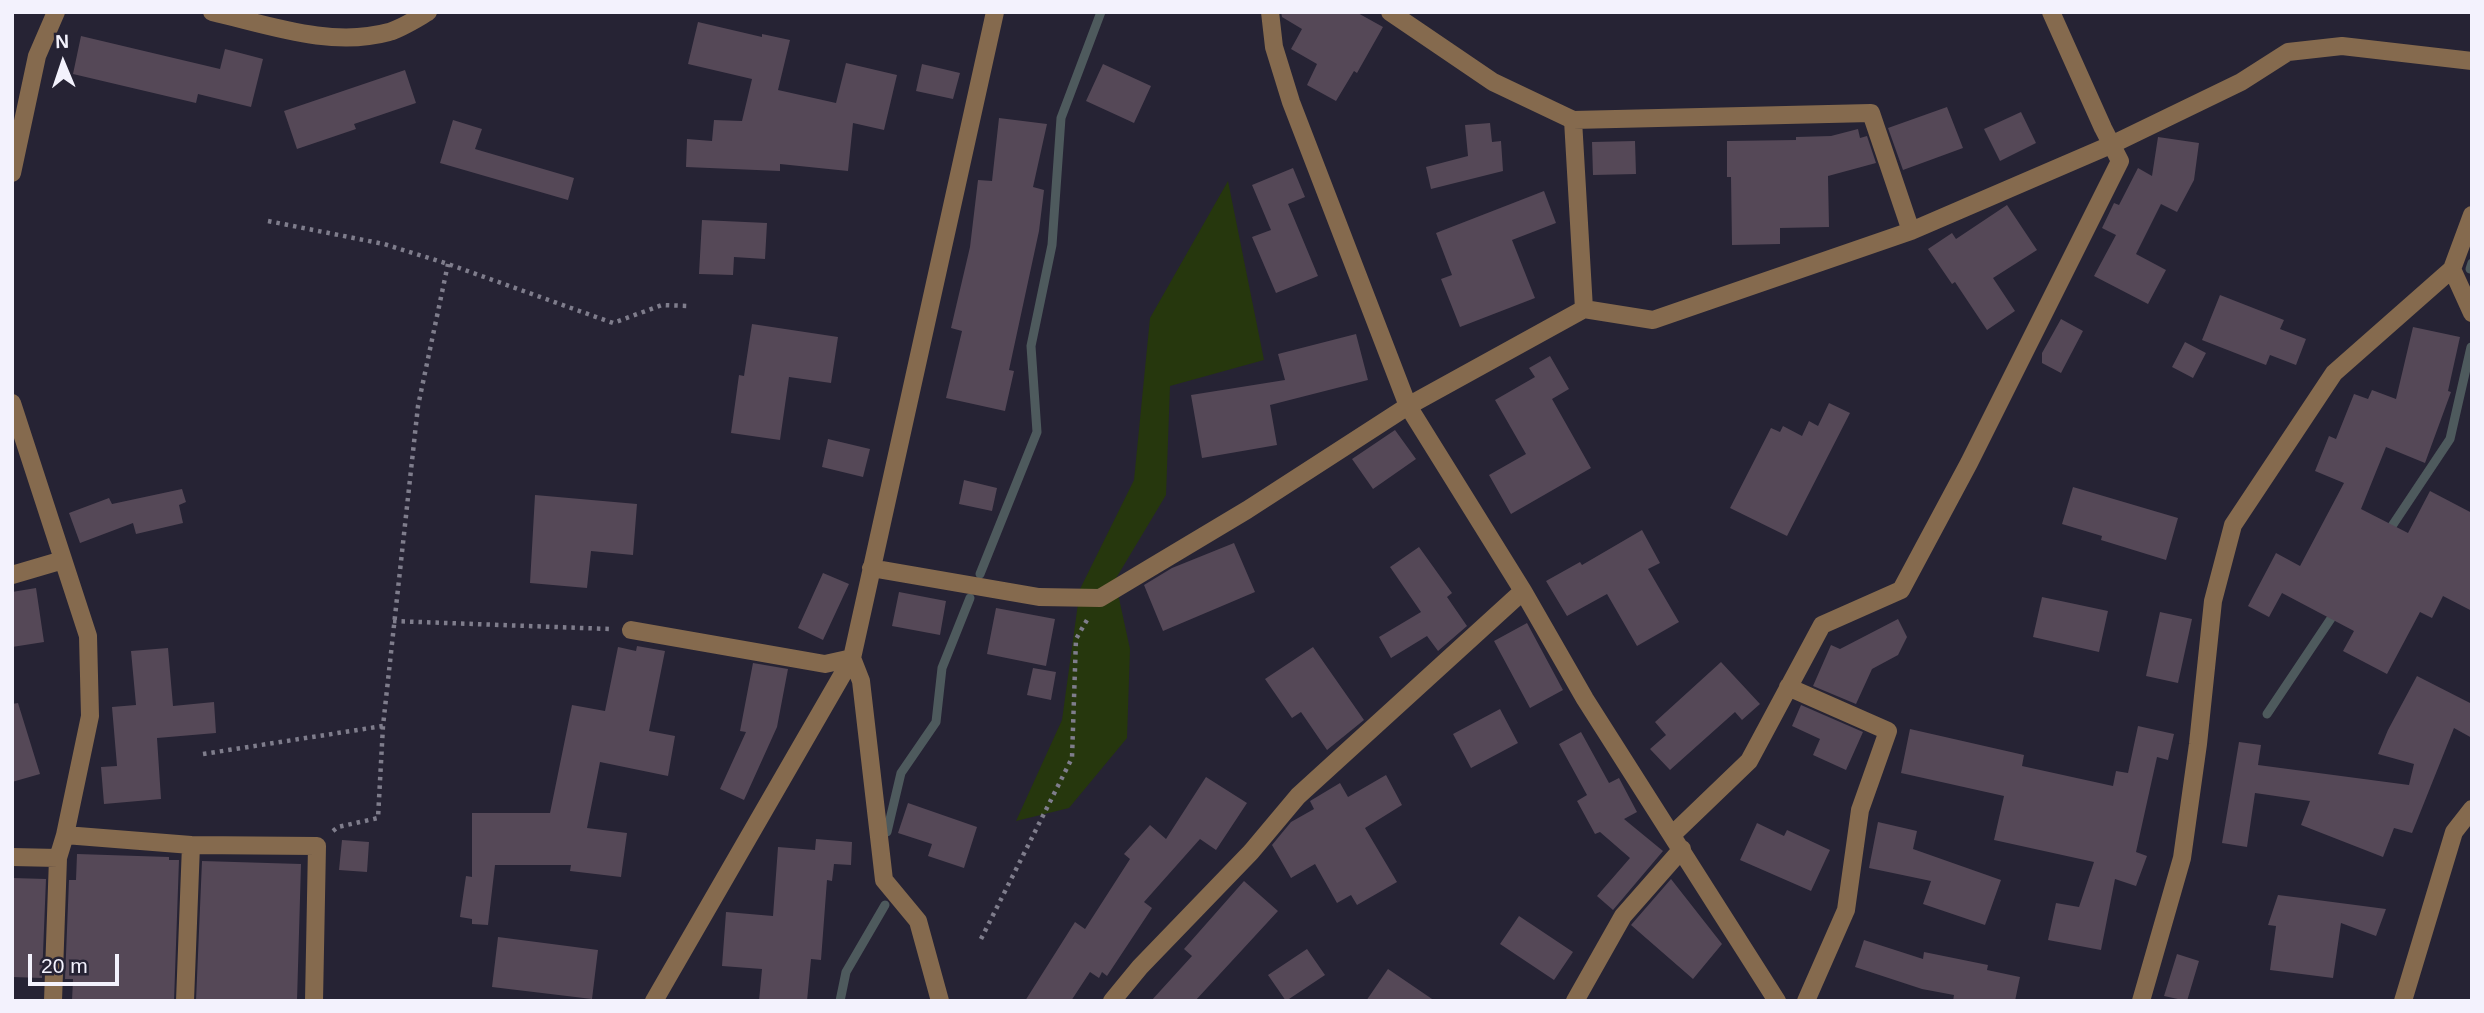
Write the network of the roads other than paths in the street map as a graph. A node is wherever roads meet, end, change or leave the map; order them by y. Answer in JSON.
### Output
{"nodes":[{"id":1,"x":56,"y":12,"type":"edge"},
{"id":2,"x":212,"y":12,"type":"edge"},
{"id":3,"x":428,"y":12,"type":"edge"},
{"id":4,"x":995,"y":12,"type":"edge"},
{"id":5,"x":1270,"y":12,"type":"edge"},
{"id":6,"x":1390,"y":12,"type":"edge"},
{"id":7,"x":2051,"y":12,"type":"edge"},
{"id":8,"x":2472,"y":61,"type":"edge"},
{"id":9,"x":1573,"y":120,"type":"junction"},
{"id":10,"x":2113,"y":144,"type":"junction"},
{"id":11,"x":12,"y":173,"type":"edge"},
{"id":12,"x":2472,"y":215,"type":"edge"},
{"id":13,"x":1911,"y":231,"type":"junction"},
{"id":14,"x":2452,"y":269,"type":"junction"},
{"id":15,"x":1584,"y":309,"type":"junction"},
{"id":16,"x":2472,"y":313,"type":"edge"},
{"id":17,"x":12,"y":403,"type":"edge"},
{"id":18,"x":1408,"y":405,"type":"junction"},
{"id":19,"x":63,"y":560,"type":"junction"},
{"id":20,"x":871,"y":568,"type":"junction"},
{"id":21,"x":12,"y":575,"type":"edge"},
{"id":22,"x":1523,"y":591,"type":"junction"},
{"id":23,"x":631,"y":630,"type":"road end"},
{"id":24,"x":852,"y":658,"type":"junction"},
{"id":25,"x":1788,"y":687,"type":"junction"},
{"id":26,"x":2472,"y":809,"type":"edge"},
{"id":27,"x":65,"y":835,"type":"junction"},
{"id":28,"x":1677,"y":842,"type":"junction"},
{"id":29,"x":191,"y":845,"type":"junction"},
{"id":30,"x":12,"y":857,"type":"edge"},
{"id":31,"x":58,"y":858,"type":"junction"},
{"id":32,"x":53,"y":1001,"type":"edge"},
{"id":33,"x":185,"y":1001,"type":"edge"},
{"id":34,"x":314,"y":1001,"type":"edge"},
{"id":35,"x":654,"y":1001,"type":"edge"},
{"id":36,"x":940,"y":1001,"type":"edge"},
{"id":37,"x":1112,"y":1001,"type":"edge"},
{"id":38,"x":1574,"y":1001,"type":"edge"},
{"id":39,"x":1777,"y":1001,"type":"edge"},
{"id":40,"x":1806,"y":1001,"type":"edge"},
{"id":41,"x":2141,"y":1001,"type":"edge"},
{"id":42,"x":2403,"y":1001,"type":"edge"}],
"edges":[{"from":1,"to":11,"type":"street"},
{"from":2,"to":3,"type":"street"},
{"from":4,"to":20,"type":"street"},
{"from":5,"to":18,"type":"street"},
{"from":6,"to":9,"type":"street"},
{"from":7,"to":10,"type":"street"},
{"from":8,"to":10,"type":"street"},
{"from":9,"to":13,"type":"street"},
{"from":9,"to":15,"type":"street"},
{"from":10,"to":13,"type":"street"},
{"from":10,"to":25,"type":"street"},
{"from":12,"to":14,"type":"street"},
{"from":13,"to":15,"type":"street"},
{"from":14,"to":16,"type":"street"},
{"from":14,"to":41,"type":"street"},
{"from":15,"to":18,"type":"street"},
{"from":17,"to":19,"type":"street"},
{"from":18,"to":20,"type":"street"},
{"from":18,"to":22,"type":"street"},
{"from":19,"to":21,"type":"street"},
{"from":19,"to":27,"type":"street"},
{"from":20,"to":24,"type":"street"},
{"from":22,"to":28,"type":"street"},
{"from":22,"to":37,"type":"street"},
{"from":23,"to":24,"type":"street"},
{"from":24,"to":35,"type":"street"},
{"from":24,"to":36,"type":"street"},
{"from":25,"to":28,"type":"street"},
{"from":25,"to":40,"type":"street"},
{"from":26,"to":42,"type":"street"},
{"from":27,"to":29,"type":"street"},
{"from":27,"to":31,"type":"street"},
{"from":28,"to":38,"type":"street"},
{"from":28,"to":39,"type":"street"},
{"from":29,"to":33,"type":"street"},
{"from":29,"to":34,"type":"street"},
{"from":30,"to":31,"type":"street"},
{"from":31,"to":32,"type":"street"}]}
